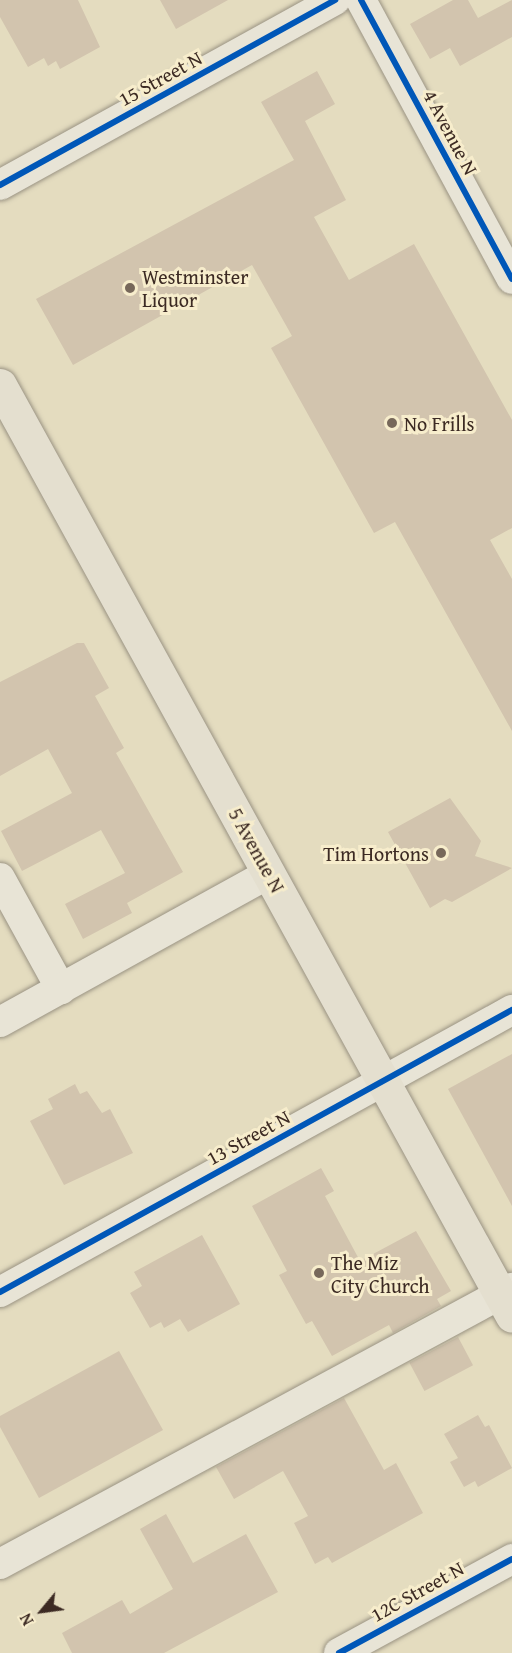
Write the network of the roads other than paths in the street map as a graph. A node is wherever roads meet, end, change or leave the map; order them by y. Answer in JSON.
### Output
{"nodes":[{"id":1,"x":335,"y":0,"type":"edge"},
{"id":2,"x":361,"y":0,"type":"edge"},
{"id":3,"x":0,"y":185,"type":"edge"},
{"id":4,"x":512,"y":279,"type":"edge"},
{"id":5,"x":0,"y":386,"type":"edge"},
{"id":6,"x":270,"y":873,"type":"junction"},
{"id":7,"x":0,"y":878,"type":"edge"},
{"id":8,"x":61,"y":989,"type":"junction"},
{"id":9,"x":512,"y":1010,"type":"edge"},
{"id":10,"x":0,"y":1022,"type":"edge"},
{"id":11,"x":385,"y":1080,"type":"junction"},
{"id":12,"x":0,"y":1292,"type":"edge"},
{"id":13,"x":508,"y":1299,"type":"edge"},
{"id":14,"x":512,"y":1559,"type":"edge"},
{"id":15,"x":0,"y":1564,"type":"edge"},
{"id":16,"x":339,"y":1653,"type":"edge"}],
"edges":[{"from":1,"to":3,"type":"street","name":"15 Street N"},
{"from":2,"to":4,"type":"street","name":"4 Avenue N"},
{"from":5,"to":6,"type":"main road","name":"5 Avenue N"},
{"from":6,"to":8,"type":"street"},
{"from":6,"to":11,"type":"main road","name":"5 Avenue N"},
{"from":7,"to":8,"type":"street"},
{"from":8,"to":10,"type":"street"},
{"from":9,"to":11,"type":"street","name":"13 Street N"},
{"from":11,"to":12,"type":"street","name":"13 Street N"},
{"from":11,"to":13,"type":"main road","name":"5 Avenue N"},
{"from":13,"to":15,"type":"street"},
{"from":14,"to":16,"type":"street","name":"12C Street N"}]}
